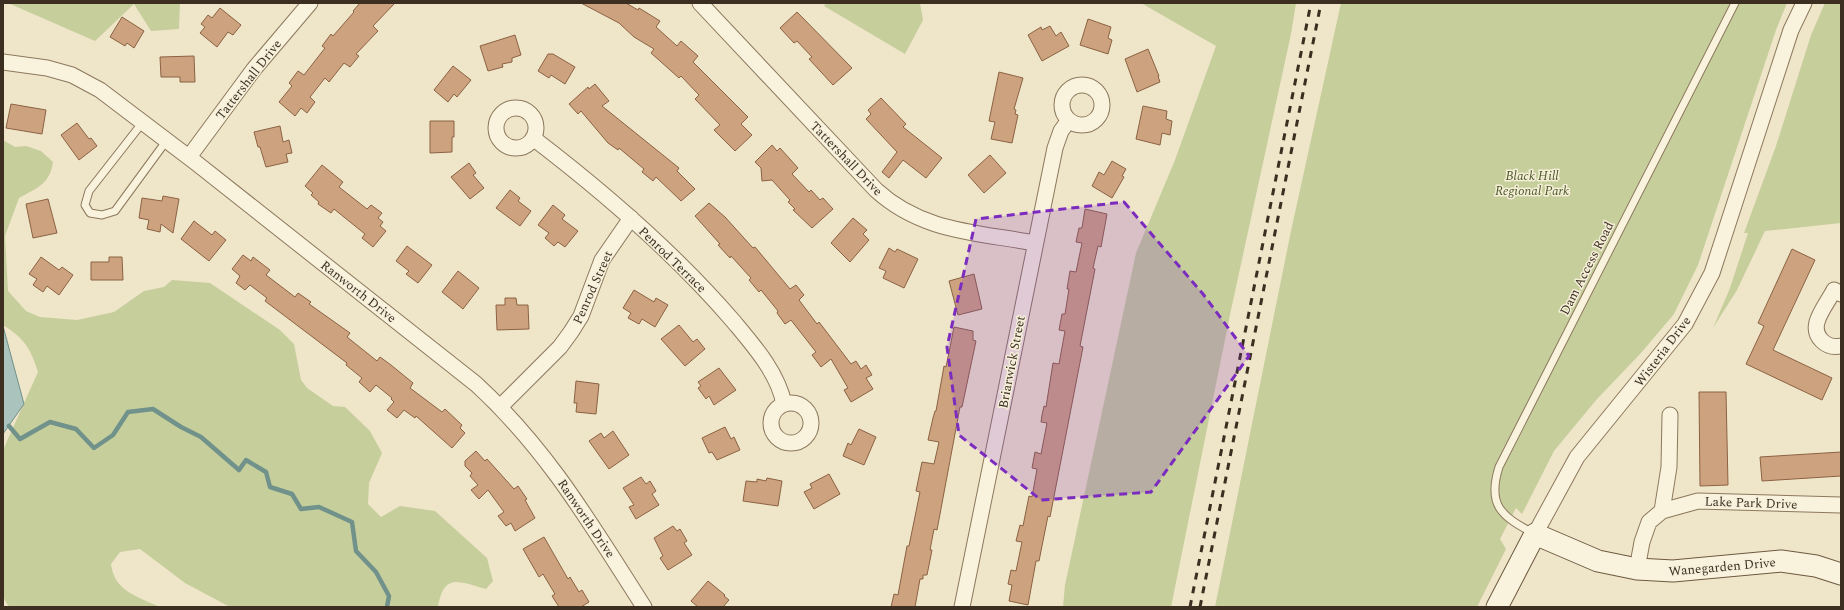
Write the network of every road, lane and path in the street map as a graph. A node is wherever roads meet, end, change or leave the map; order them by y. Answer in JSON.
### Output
{"nodes":[{"id":1,"x":310,"y":3,"type":"edge"},
{"id":2,"x":1735,"y":3,"type":"edge"},
{"id":3,"x":1804,"y":3,"type":"edge"},
{"id":4,"x":703,"y":4,"type":"edge"},
{"id":5,"x":3,"y":62,"type":"edge"},
{"id":6,"x":1069,"y":120,"type":"dead end"},
{"id":7,"x":143,"y":121,"type":"junction"},
{"id":8,"x":533,"y":138,"type":"dead end"},
{"id":9,"x":167,"y":140,"type":"junction"},
{"id":10,"x":189,"y":157,"type":"junction"},
{"id":11,"x":631,"y":218,"type":"junction"},
{"id":12,"x":1034,"y":243,"type":"junction"},
{"id":13,"x":1841,"y":294,"type":"edge"},
{"id":14,"x":1841,"y":346,"type":"edge"},
{"id":15,"x":784,"y":404,"type":"dead end"},
{"id":16,"x":501,"y":406,"type":"junction"},
{"id":17,"x":1670,"y":414,"type":"dead end"},
{"id":18,"x":1841,"y":505,"type":"edge"},
{"id":19,"x":1662,"y":511,"type":"junction"},
{"id":20,"x":1535,"y":534,"type":"junction"},
{"id":21,"x":1637,"y":569,"type":"junction"},
{"id":22,"x":1841,"y":574,"type":"edge"},
{"id":23,"x":644,"y":607,"type":"edge"},
{"id":24,"x":962,"y":607,"type":"edge"},
{"id":25,"x":1497,"y":607,"type":"edge"}],
"edges":[{"from":1,"to":10,"type":"street","name":"Tattershall Drive"},
{"from":2,"to":20,"type":"lane","name":"Dam Access Road"},
{"from":3,"to":20,"type":"street","name":"Wisteria Drive"},
{"from":4,"to":12,"type":"street","name":"Tattershall Drive"},
{"from":5,"to":7,"type":"street","name":"Ranworth Drive"},
{"from":6,"to":12,"type":"street","name":"Briarwick Street"},
{"from":7,"to":9,"type":"street","name":"Ranworth Drive"},
{"from":7,"to":9,"type":"lane"},
{"from":8,"to":11,"type":"street","name":"Penrod Terrace"},
{"from":9,"to":10,"type":"street","name":"Ranworth Drive"},
{"from":10,"to":16,"type":"street","name":"Ranworth Drive"},
{"from":11,"to":15,"type":"street","name":"Penrod Terrace"},
{"from":11,"to":16,"type":"street","name":"Penrod Street"},
{"from":12,"to":24,"type":"street","name":"Briarwick Street"},
{"from":13,"to":14,"type":"street"},
{"from":16,"to":23,"type":"street","name":"Ranworth Drive"},
{"from":17,"to":19,"type":"street"},
{"from":18,"to":19,"type":"street","name":"Lake Park Drive"},
{"from":19,"to":21,"type":"street","name":"Lake Park Drive"},
{"from":20,"to":21,"type":"street","name":"Wanegarden Drive"},
{"from":20,"to":25,"type":"street","name":"Wisteria Drive"},
{"from":21,"to":22,"type":"street","name":"Wanegarden Drive"}]}
